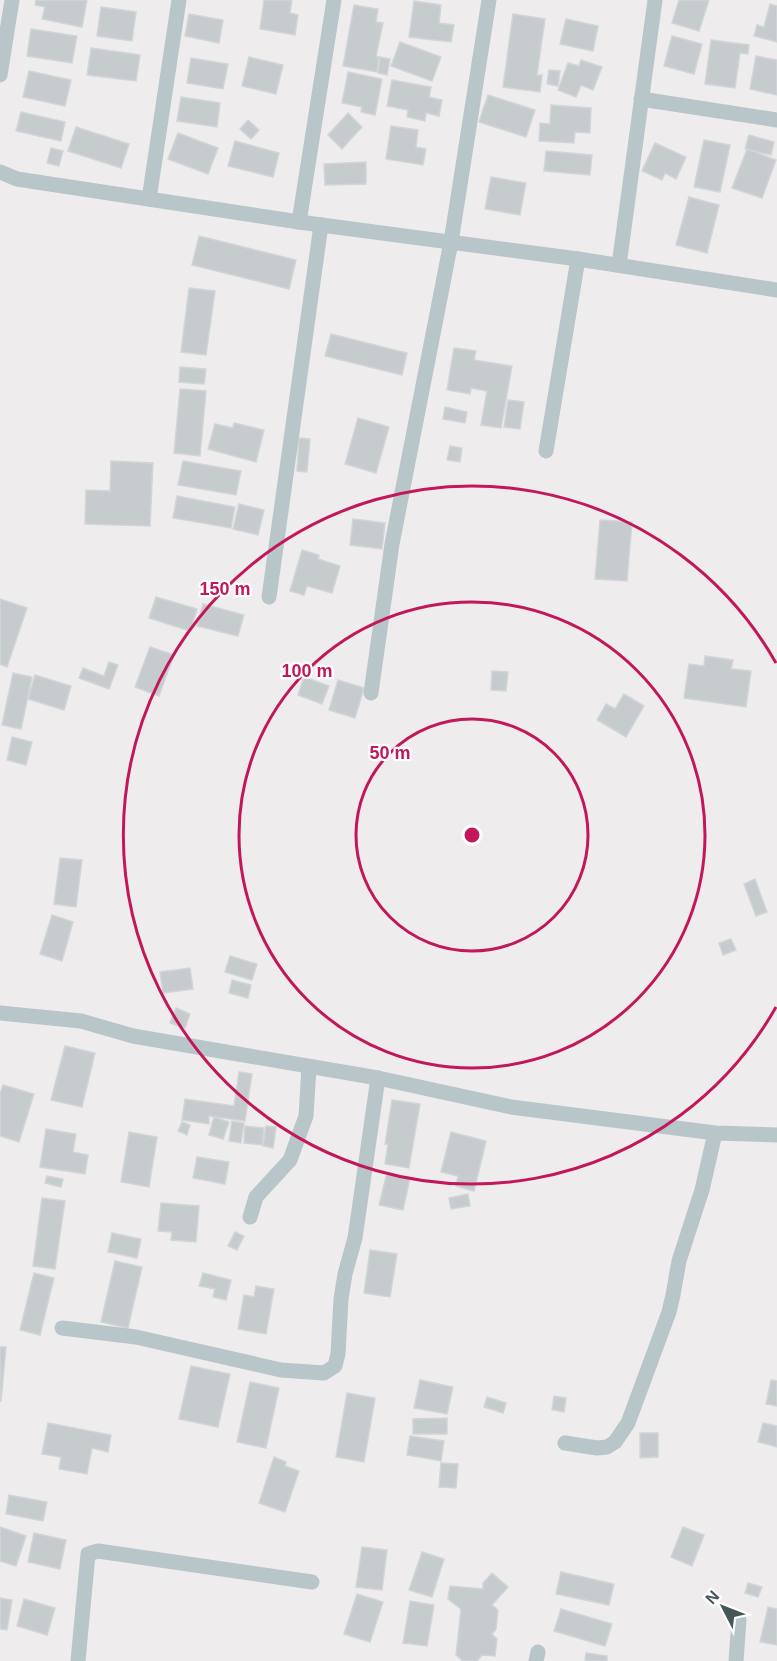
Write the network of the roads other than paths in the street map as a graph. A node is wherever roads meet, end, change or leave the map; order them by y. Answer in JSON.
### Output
{"nodes":[{"id":1,"x":12,"y":0,"type":"edge"},
{"id":2,"x":178,"y":0,"type":"edge"},
{"id":3,"x":334,"y":0,"type":"edge"},
{"id":4,"x":489,"y":0,"type":"edge"},
{"id":5,"x":655,"y":0,"type":"edge"},
{"id":6,"x":0,"y":75,"type":"edge"},
{"id":7,"x":641,"y":99,"type":"junction"},
{"id":8,"x":777,"y":120,"type":"edge"},
{"id":9,"x":0,"y":171,"type":"edge"},
{"id":10,"x":149,"y":199,"type":"junction"},
{"id":11,"x":299,"y":222,"type":"junction"},
{"id":12,"x":321,"y":225,"type":"junction"},
{"id":13,"x":451,"y":242,"type":"junction"},
{"id":14,"x":578,"y":259,"type":"junction"},
{"id":15,"x":619,"y":265,"type":"junction"},
{"id":16,"x":777,"y":290,"type":"edge"},
{"id":17,"x":546,"y":452,"type":"dead end"},
{"id":18,"x":269,"y":597,"type":"dead end"},
{"id":19,"x":371,"y":693,"type":"dead end"},
{"id":20,"x":0,"y":1013,"type":"edge"},
{"id":21,"x":309,"y":1066,"type":"junction"},
{"id":22,"x":378,"y":1078,"type":"junction"},
{"id":23,"x":715,"y":1133,"type":"junction"},
{"id":24,"x":777,"y":1135,"type":"edge"},
{"id":25,"x":250,"y":1217,"type":"dead end"},
{"id":26,"x":62,"y":1328,"type":"dead end"},
{"id":27,"x":565,"y":1443,"type":"dead end"},
{"id":28,"x":312,"y":1582,"type":"dead end"},
{"id":29,"x":739,"y":1620,"type":"dead end"},
{"id":30,"x":78,"y":1661,"type":"edge"},
{"id":31,"x":736,"y":1661,"type":"edge"}],
"edges":[{"from":1,"to":6,"type":"street"},
{"from":2,"to":10,"type":"street"},
{"from":3,"to":11,"type":"street"},
{"from":4,"to":13,"type":"street"},
{"from":5,"to":7,"type":"street"},
{"from":7,"to":8,"type":"street"},
{"from":7,"to":15,"type":"street"},
{"from":9,"to":10,"type":"street"},
{"from":10,"to":11,"type":"street"},
{"from":11,"to":12,"type":"street"},
{"from":12,"to":13,"type":"street"},
{"from":12,"to":18,"type":"street"},
{"from":13,"to":14,"type":"street"},
{"from":13,"to":19,"type":"street"},
{"from":14,"to":15,"type":"street"},
{"from":14,"to":17,"type":"street"},
{"from":15,"to":16,"type":"street"},
{"from":20,"to":21,"type":"street"},
{"from":21,"to":22,"type":"street"},
{"from":21,"to":25,"type":"street"},
{"from":22,"to":23,"type":"street"},
{"from":22,"to":26,"type":"street"},
{"from":23,"to":24,"type":"street"},
{"from":23,"to":27,"type":"street"},
{"from":28,"to":30,"type":"street"},
{"from":29,"to":31,"type":"street"}]}
